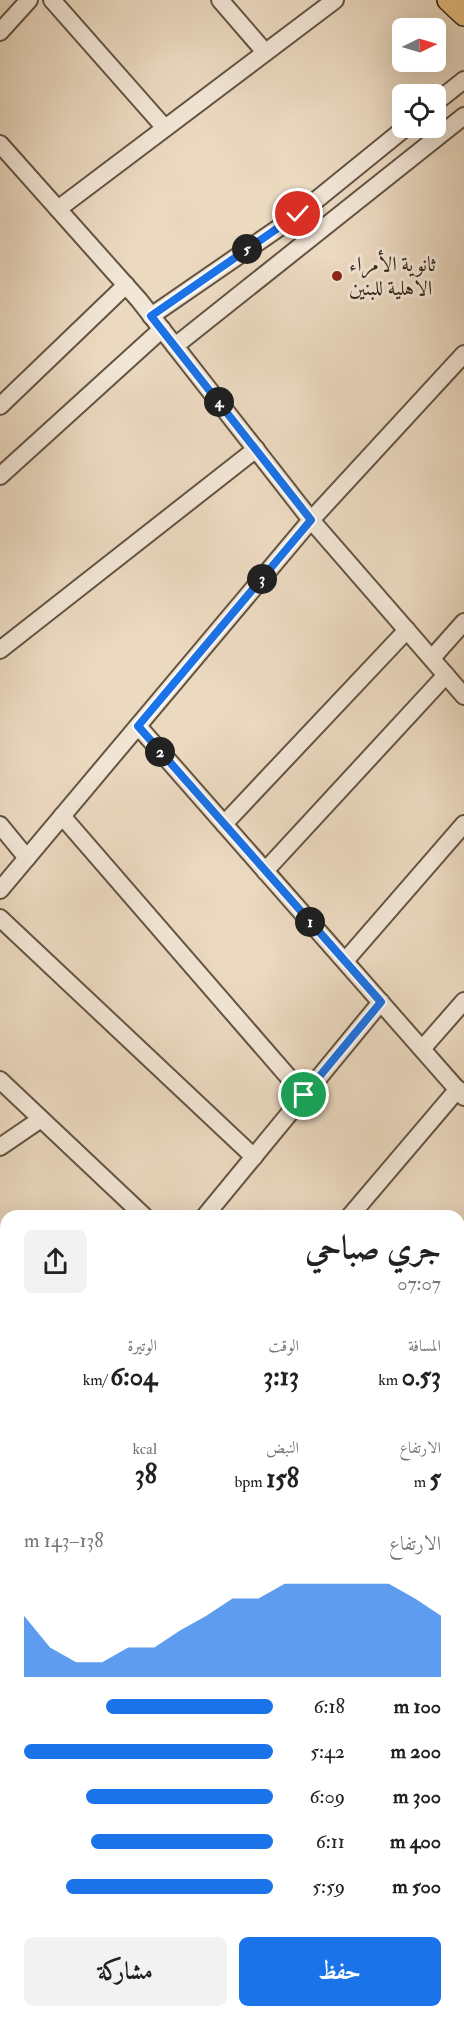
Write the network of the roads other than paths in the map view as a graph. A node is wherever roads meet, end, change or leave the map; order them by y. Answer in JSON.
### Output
{"nodes":[{"id":1,"x":29,"y":0,"type":"edge"},
{"id":2,"x":52,"y":0,"type":"edge"},
{"id":3,"x":220,"y":0,"type":"edge"},
{"id":4,"x":335,"y":0,"type":"edge"},
{"id":5,"x":448,"y":0,"type":"edge"},
{"id":6,"x":464,"y":15,"type":"edge"},
{"id":7,"x":0,"y":32,"type":"edge"},
{"id":8,"x":266,"y":52,"type":"junction"},
{"id":9,"x":464,"y":80,"type":"edge"},
{"id":10,"x":446,"y":94,"type":"edge"},
{"id":11,"x":464,"y":116,"type":"edge"},
{"id":12,"x":165,"y":128,"type":"junction"},
{"id":13,"x":393,"y":138,"type":"edge"},
{"id":14,"x":0,"y":144,"type":"edge"},
{"id":15,"x":58,"y":209,"type":"junction"},
{"id":16,"x":126,"y":285,"type":"junction"},
{"id":17,"x":151,"y":316,"type":"junction"},
{"id":18,"x":162,"y":329,"type":"junction"},
{"id":19,"x":175,"y":346,"type":"junction"},
{"id":20,"x":464,"y":354,"type":"edge"},
{"id":21,"x":0,"y":406,"type":"edge"},
{"id":22,"x":255,"y":449,"type":"junction"},
{"id":23,"x":0,"y":476,"type":"edge"},
{"id":24,"x":311,"y":520,"type":"junction"},
{"id":25,"x":464,"y":622,"type":"edge"},
{"id":26,"x":407,"y":630,"type":"junction"},
{"id":27,"x":0,"y":650,"type":"edge"},
{"id":28,"x":432,"y":658,"type":"junction"},
{"id":29,"x":446,"y":675,"type":"junction"},
{"id":30,"x":464,"y":696,"type":"edge"},
{"id":31,"x":138,"y":726,"type":"junction"},
{"id":32,"x":62,"y":816,"type":"junction"},
{"id":33,"x":224,"y":824,"type":"junction"},
{"id":34,"x":464,"y":824,"type":"edge"},
{"id":35,"x":0,"y":825,"type":"edge"},
{"id":36,"x":27,"y":858,"type":"junction"},
{"id":37,"x":266,"y":871,"type":"junction"},
{"id":38,"x":0,"y":890,"type":"edge"},
{"id":39,"x":0,"y":918,"type":"edge"},
{"id":40,"x":345,"y":961,"type":"junction"},
{"id":41,"x":464,"y":1000,"type":"edge"},
{"id":42,"x":381,"y":1002,"type":"junction"},
{"id":43,"x":422,"y":1049,"type":"junction"},
{"id":44,"x":0,"y":1080,"type":"edge"},
{"id":45,"x":461,"y":1093,"type":"edge"},
{"id":46,"x":304,"y":1095,"type":"junction"},
{"id":47,"x":41,"y":1119,"type":"junction"},
{"id":48,"x":0,"y":1147,"type":"edge"},
{"id":49,"x":254,"y":1157,"type":"junction"},
{"id":50,"x":138,"y":1210,"type":"edge"},
{"id":51,"x":210,"y":1210,"type":"edge"},
{"id":52,"x":355,"y":1210,"type":"edge"}],
"edges":[{"from":1,"to":7,"type":"street"},
{"from":2,"to":12,"type":"street"},
{"from":3,"to":8,"type":"street"},
{"from":4,"to":8,"type":"street"},
{"from":5,"to":6,"type":"main road"},
{"from":8,"to":12,"type":"street"},
{"from":9,"to":10,"type":"street"},
{"from":11,"to":19,"type":"street"},
{"from":12,"to":15,"type":"street"},
{"from":13,"to":17,"type":"street"},
{"from":14,"to":15,"type":"street"},
{"from":15,"to":16,"type":"street"},
{"from":16,"to":17,"type":"street"},
{"from":16,"to":21,"type":"street"},
{"from":17,"to":18,"type":"street"},
{"from":18,"to":19,"type":"street"},
{"from":18,"to":23,"type":"street"},
{"from":19,"to":22,"type":"street"},
{"from":20,"to":24,"type":"street"},
{"from":22,"to":24,"type":"street"},
{"from":22,"to":27,"type":"street"},
{"from":24,"to":26,"type":"street"},
{"from":24,"to":31,"type":"street"},
{"from":25,"to":28,"type":"street"},
{"from":26,"to":28,"type":"street"},
{"from":26,"to":33,"type":"street"},
{"from":28,"to":29,"type":"street"},
{"from":29,"to":30,"type":"street"},
{"from":29,"to":37,"type":"street"},
{"from":31,"to":32,"type":"street"},
{"from":31,"to":33,"type":"street"},
{"from":32,"to":36,"type":"street"},
{"from":32,"to":46,"type":"street"},
{"from":33,"to":37,"type":"street"},
{"from":34,"to":40,"type":"street"},
{"from":35,"to":36,"type":"street"},
{"from":36,"to":38,"type":"street"},
{"from":37,"to":40,"type":"street"},
{"from":39,"to":49,"type":"street"},
{"from":40,"to":42,"type":"street"},
{"from":41,"to":43,"type":"street"},
{"from":42,"to":43,"type":"street"},
{"from":42,"to":46,"type":"street"},
{"from":43,"to":45,"type":"street"},
{"from":44,"to":47,"type":"street"},
{"from":45,"to":52,"type":"street"},
{"from":46,"to":49,"type":"street"},
{"from":47,"to":48,"type":"street"},
{"from":47,"to":50,"type":"street"},
{"from":49,"to":51,"type":"street"}]}
